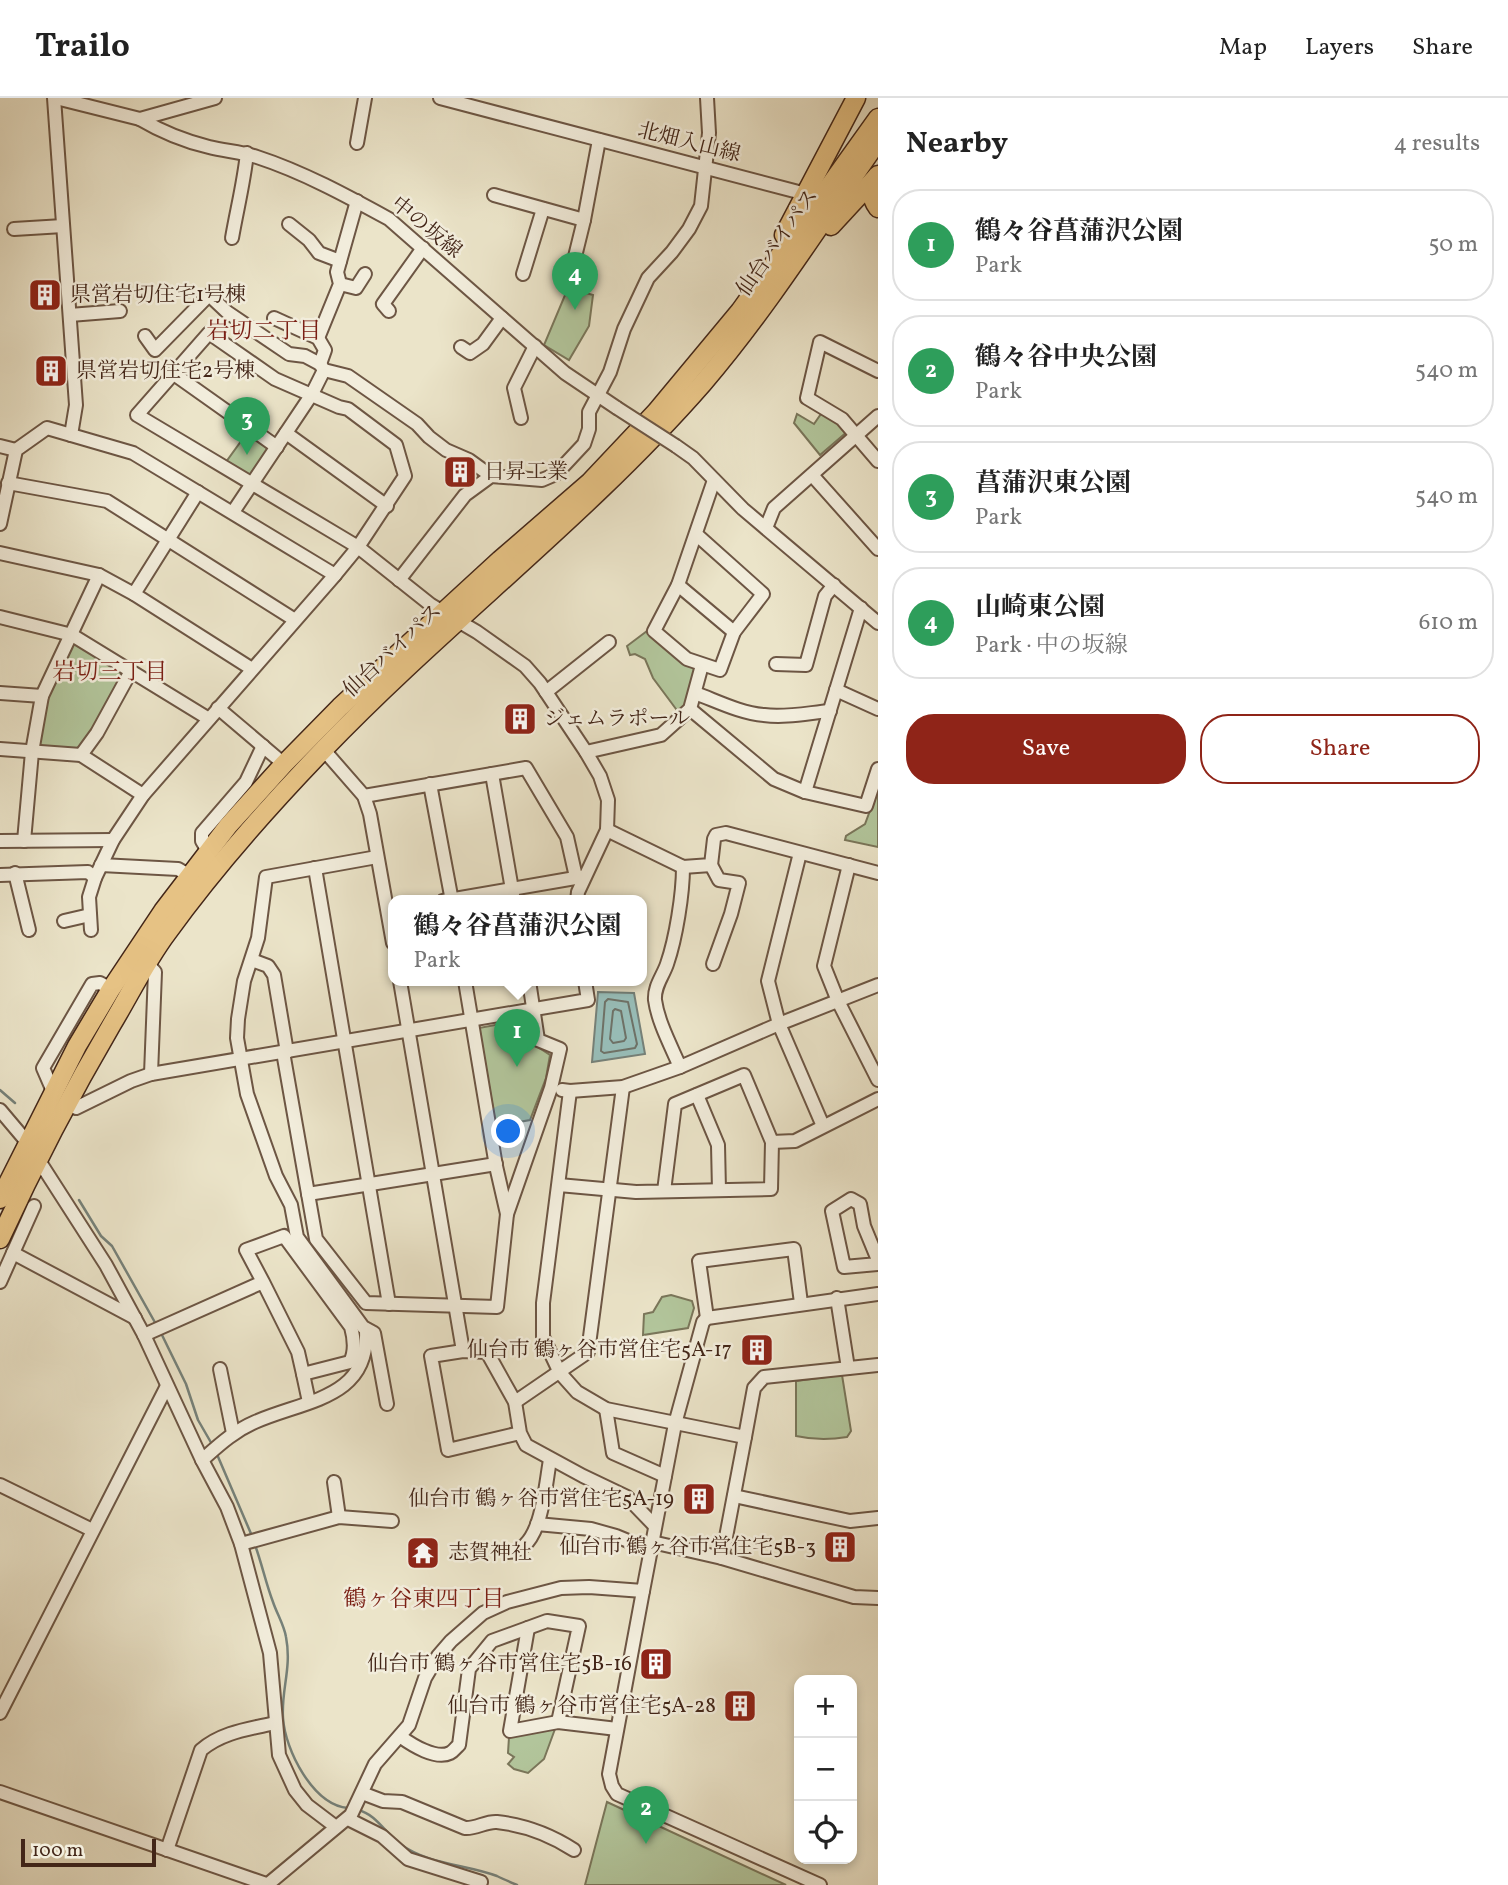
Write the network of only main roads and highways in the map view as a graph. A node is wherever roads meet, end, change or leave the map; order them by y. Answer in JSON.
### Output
{"nodes":[{"id":1,"x":856,"y":98,"type":"edge"},
{"id":2,"x":878,"y":118,"type":"edge"},
{"id":3,"x":878,"y":141,"type":"edge"},
{"id":4,"x":878,"y":175,"type":"edge"},
{"id":5,"x":878,"y":208,"type":"edge"},
{"id":6,"x":846,"y":209,"type":"junction"},
{"id":7,"x":878,"y":216,"type":"edge"},
{"id":8,"x":768,"y":285,"type":"junction"},
{"id":9,"x":59,"y":1097,"type":"junction"},
{"id":10,"x":0,"y":1199,"type":"edge"},
{"id":11,"x":0,"y":1239,"type":"edge"}],
"edges":[{"from":1,"to":8,"type":"highway"},
{"from":2,"to":8,"type":"highway","name":"仙台バイパス"},
{"from":3,"to":8,"type":"highway","name":"仙台バイパス"},
{"from":4,"to":5,"type":"highway"},
{"from":4,"to":6,"type":"highway"},
{"from":6,"to":7,"type":"highway"},
{"from":6,"to":8,"type":"highway"},
{"from":8,"to":9,"type":"highway","name":"仙台バイパス"},
{"from":8,"to":9,"type":"highway","name":"仙台バイパス"},
{"from":9,"to":10,"type":"highway","name":"仙台バイパス"},
{"from":9,"to":11,"type":"highway","name":"仙台バイパス"}]}
